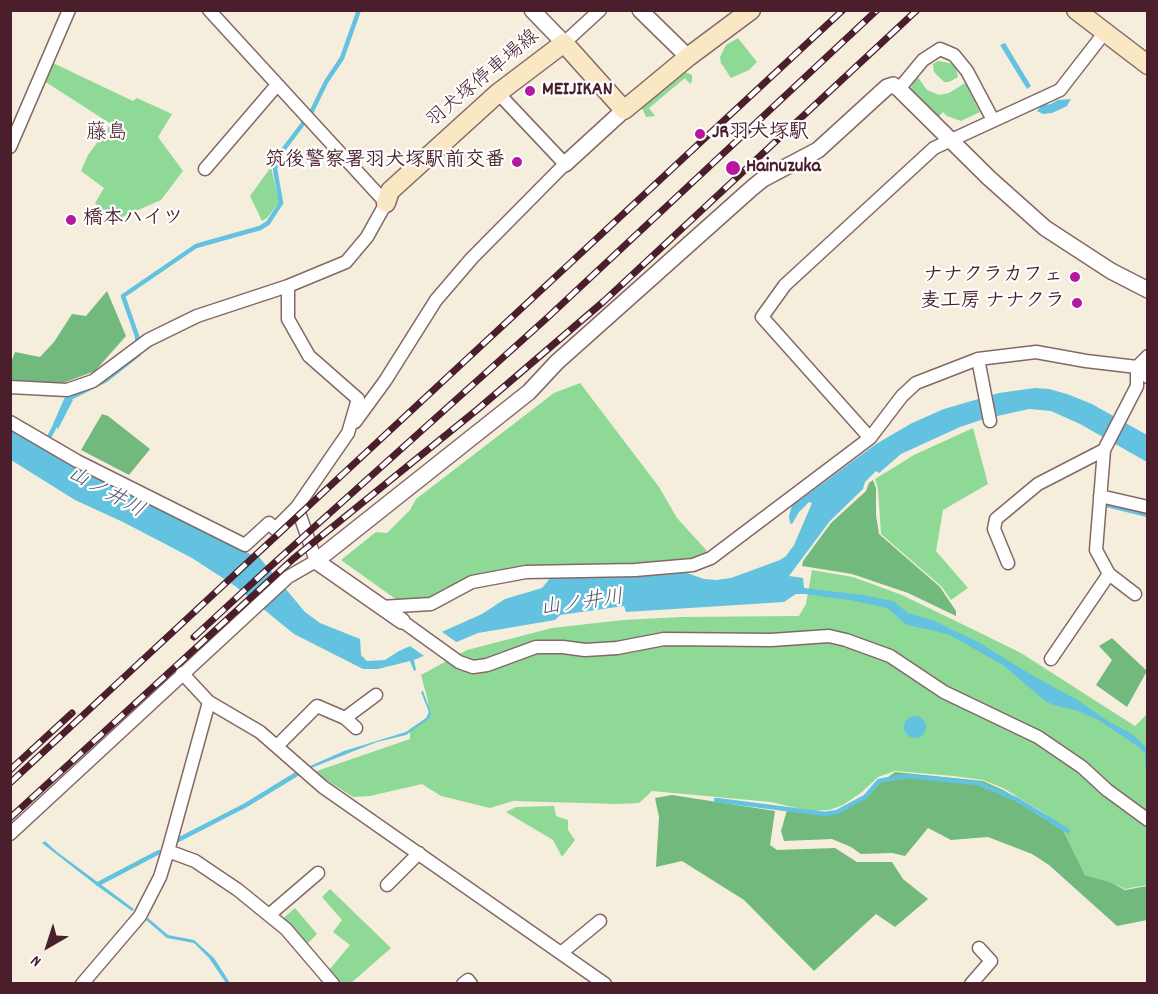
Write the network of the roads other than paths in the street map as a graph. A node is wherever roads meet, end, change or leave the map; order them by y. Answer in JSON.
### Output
{"nodes":[{"id":1,"x":69,"y":10,"type":"edge"},
{"id":2,"x":209,"y":10,"type":"edge"},
{"id":3,"x":532,"y":10,"type":"edge"},
{"id":4,"x":600,"y":10,"type":"edge"},
{"id":5,"x":640,"y":10,"type":"edge"},
{"id":6,"x":752,"y":10,"type":"edge"},
{"id":7,"x":1076,"y":10,"type":"edge"},
{"id":8,"x":1105,"y":32,"type":"junction"},
{"id":9,"x":564,"y":43,"type":"junction"},
{"id":10,"x":688,"y":57,"type":"junction"},
{"id":11,"x":1148,"y":65,"type":"edge"},
{"id":12,"x":277,"y":85,"type":"junction"},
{"id":13,"x":899,"y":89,"type":"junction"},
{"id":14,"x":498,"y":93,"type":"junction"},
{"id":15,"x":624,"y":110,"type":"junction"},
{"id":16,"x":993,"y":120,"type":"junction"},
{"id":17,"x":951,"y":140,"type":"junction"},
{"id":18,"x":10,"y":147,"type":"edge"},
{"id":19,"x":565,"y":164,"type":"junction"},
{"id":20,"x":205,"y":169,"type":"dead end"},
{"id":21,"x":386,"y":203,"type":"junction"},
{"id":22,"x":288,"y":286,"type":"junction"},
{"id":23,"x":1148,"y":290,"type":"edge"},
{"id":24,"x":1148,"y":356,"type":"edge"},
{"id":25,"x":978,"y":359,"type":"junction"},
{"id":26,"x":1137,"y":367,"type":"junction"},
{"id":27,"x":1148,"y":377,"type":"edge"},
{"id":28,"x":10,"y":387,"type":"edge"},
{"id":29,"x":990,"y":421,"type":"dead end"},
{"id":30,"x":10,"y":422,"type":"edge"},
{"id":31,"x":348,"y":433,"type":"junction"},
{"id":32,"x":870,"y":438,"type":"junction"},
{"id":33,"x":1107,"y":446,"type":"junction"},
{"id":34,"x":1100,"y":496,"type":"junction"},
{"id":35,"x":297,"y":507,"type":"junction"},
{"id":36,"x":1148,"y":507,"type":"edge"},
{"id":37,"x":316,"y":561,"type":"junction"},
{"id":38,"x":1008,"y":563,"type":"dead end"},
{"id":39,"x":1108,"y":574,"type":"junction"},
{"id":40,"x":1135,"y":594,"type":"dead end"},
{"id":41,"x":381,"y":607,"type":"junction"},
{"id":42,"x":402,"y":621,"type":"joint"},
{"id":43,"x":1052,"y":659,"type":"dead end"},
{"id":44,"x":182,"y":674,"type":"junction"},
{"id":45,"x":376,"y":695,"type":"dead end"},
{"id":46,"x":208,"y":702,"type":"junction"},
{"id":47,"x":345,"y":718,"type":"junction"},
{"id":48,"x":356,"y":728,"type":"dead end"},
{"id":49,"x":277,"y":746,"type":"junction"},
{"id":50,"x":1148,"y":820,"type":"edge"},
{"id":51,"x":10,"y":834,"type":"edge"},
{"id":52,"x":168,"y":851,"type":"junction"},
{"id":53,"x":419,"y":853,"type":"junction"},
{"id":54,"x":318,"y":873,"type":"dead end"},
{"id":55,"x":387,"y":885,"type":"dead end"},
{"id":56,"x":269,"y":915,"type":"junction"},
{"id":57,"x":600,"y":921,"type":"dead end"},
{"id":58,"x":979,"y":948,"type":"dead end"},
{"id":59,"x":561,"y":953,"type":"junction"},
{"id":60,"x":82,"y":984,"type":"edge"},
{"id":61,"x":333,"y":984,"type":"edge"},
{"id":62,"x":463,"y":984,"type":"edge"},
{"id":63,"x":471,"y":984,"type":"edge"},
{"id":64,"x":605,"y":984,"type":"edge"},
{"id":65,"x":971,"y":984,"type":"edge"}],
"edges":[{"from":1,"to":18,"type":"street"},
{"from":2,"to":12,"type":"street"},
{"from":3,"to":9,"type":"street"},
{"from":4,"to":9,"type":"street"},
{"from":5,"to":10,"type":"street"},
{"from":6,"to":10,"type":"main road"},
{"from":7,"to":8,"type":"main road"},
{"from":8,"to":11,"type":"main road"},
{"from":8,"to":16,"type":"street"},
{"from":9,"to":14,"type":"main road","name":"羽犬塚停車場線"},
{"from":9,"to":15,"type":"main road","name":"羽犬塚停車場線"},
{"from":10,"to":15,"type":"main road"},
{"from":12,"to":20,"type":"street"},
{"from":12,"to":21,"type":"street"},
{"from":13,"to":16,"type":"street"},
{"from":13,"to":17,"type":"street"},
{"from":13,"to":37,"type":"street"},
{"from":14,"to":19,"type":"street"},
{"from":14,"to":21,"type":"main road","name":"羽犬塚停車場線"},
{"from":15,"to":19,"type":"street"},
{"from":16,"to":17,"type":"street"},
{"from":17,"to":23,"type":"street"},
{"from":17,"to":32,"type":"street"},
{"from":19,"to":31,"type":"street"},
{"from":21,"to":22,"type":"street"},
{"from":22,"to":28,"type":"street"},
{"from":22,"to":31,"type":"street"},
{"from":24,"to":26,"type":"street"},
{"from":25,"to":26,"type":"street"},
{"from":25,"to":29,"type":"street"},
{"from":25,"to":32,"type":"street"},
{"from":26,"to":27,"type":"street"},
{"from":26,"to":33,"type":"street"},
{"from":30,"to":35,"type":"street"},
{"from":31,"to":35,"type":"street"},
{"from":32,"to":41,"type":"street"},
{"from":33,"to":34,"type":"street"},
{"from":33,"to":38,"type":"street"},
{"from":34,"to":36,"type":"street"},
{"from":34,"to":39,"type":"street"},
{"from":35,"to":37,"type":"street"},
{"from":37,"to":41,"type":"street"},
{"from":37,"to":44,"type":"street"},
{"from":39,"to":40,"type":"street"},
{"from":39,"to":43,"type":"street"},
{"from":41,"to":42,"type":"street"},
{"from":42,"to":50,"type":"street"},
{"from":44,"to":46,"type":"street"},
{"from":44,"to":51,"type":"street"},
{"from":45,"to":47,"type":"street"},
{"from":46,"to":49,"type":"street"},
{"from":46,"to":52,"type":"street"},
{"from":47,"to":48,"type":"street"},
{"from":47,"to":49,"type":"street"},
{"from":49,"to":53,"type":"street"},
{"from":52,"to":56,"type":"street"},
{"from":52,"to":60,"type":"street"},
{"from":53,"to":55,"type":"street"},
{"from":53,"to":59,"type":"street"},
{"from":54,"to":56,"type":"street"},
{"from":56,"to":61,"type":"street"},
{"from":57,"to":59,"type":"street"},
{"from":58,"to":65,"type":"street"},
{"from":59,"to":64,"type":"street"},
{"from":62,"to":63,"type":"street"}]}
